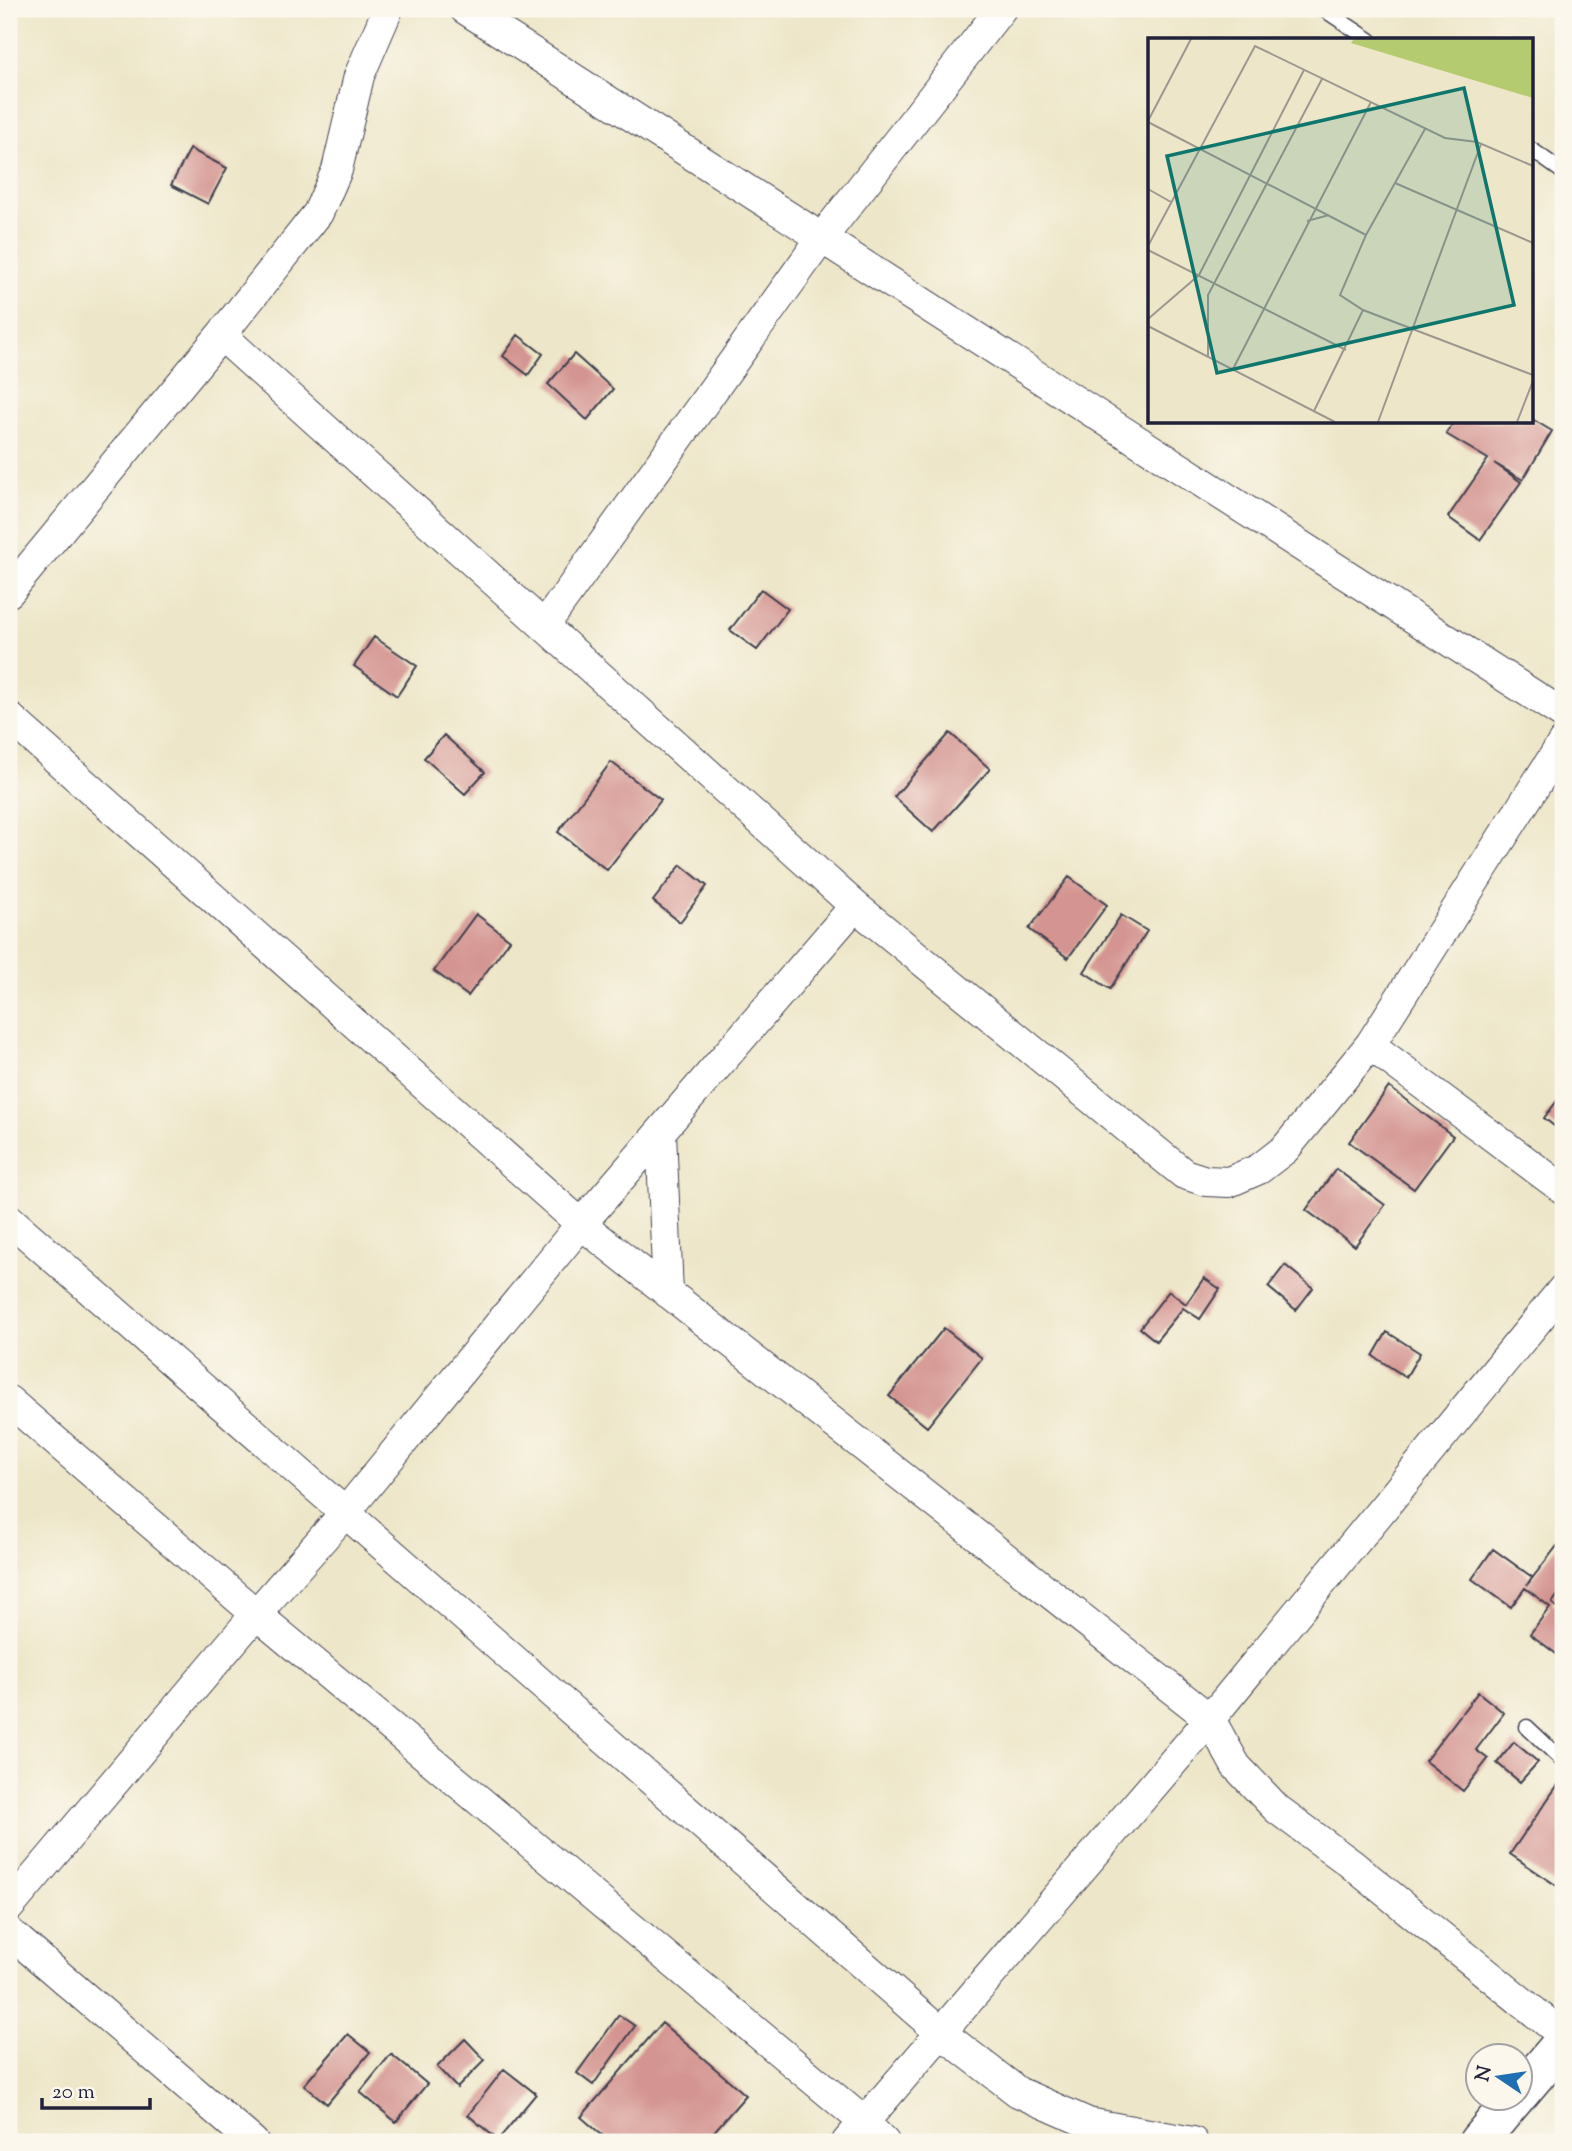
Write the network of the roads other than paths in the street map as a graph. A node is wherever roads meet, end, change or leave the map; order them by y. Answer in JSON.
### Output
{"nodes":[{"id":1,"x":388,"y":9,"type":"edge"},
{"id":2,"x":465,"y":9,"type":"edge"},
{"id":3,"x":1001,"y":9,"type":"edge"},
{"id":4,"x":1323,"y":9,"type":"edge"},
{"id":5,"x":1367,"y":38,"type":"edge"},
{"id":6,"x":1534,"y":151,"type":"edge"},
{"id":7,"x":1563,"y":172,"type":"edge"},
{"id":8,"x":821,"y":239,"type":"junction"},
{"id":9,"x":221,"y":335,"type":"junction"},
{"id":10,"x":9,"y":592,"type":"edge"},
{"id":11,"x":544,"y":626,"type":"junction"},
{"id":12,"x":1563,"y":714,"type":"edge"},
{"id":13,"x":9,"y":717,"type":"edge"},
{"id":14,"x":1563,"y":742,"type":"edge"},
{"id":15,"x":855,"y":906,"type":"junction"},
{"id":16,"x":1370,"y":1045,"type":"junction"},
{"id":17,"x":661,"y":1132,"type":"junction"},
{"id":18,"x":1563,"y":1189,"type":"edge"},
{"id":19,"x":9,"y":1219,"type":"edge"},
{"id":20,"x":580,"y":1224,"type":"junction"},
{"id":21,"x":1563,"y":1289,"type":"edge"},
{"id":22,"x":668,"y":1293,"type":"junction"},
{"id":23,"x":9,"y":1401,"type":"edge"},
{"id":24,"x":345,"y":1513,"type":"junction"},
{"id":25,"x":256,"y":1614,"type":"junction"},
{"id":26,"x":1210,"y":1719,"type":"junction"},
{"id":27,"x":1527,"y":1727,"type":"dead end"},
{"id":28,"x":1563,"y":1761,"type":"edge"},
{"id":29,"x":9,"y":1907,"type":"edge"},
{"id":30,"x":9,"y":1932,"type":"edge"},
{"id":31,"x":940,"y":2032,"type":"junction"},
{"id":32,"x":1563,"y":2035,"type":"edge"},
{"id":33,"x":1563,"y":2042,"type":"edge"},
{"id":34,"x":1534,"y":2076,"type":"edge"},
{"id":35,"x":1503,"y":2112,"type":"edge"},
{"id":36,"x":865,"y":2135,"type":"edge"},
{"id":37,"x":253,"y":2142,"type":"edge"},
{"id":38,"x":1193,"y":2142,"type":"edge"},
{"id":39,"x":1478,"y":2142,"type":"edge"}],
"edges":[{"from":1,"to":9,"type":"street"},
{"from":2,"to":8,"type":"street"},
{"from":3,"to":8,"type":"street"},
{"from":4,"to":5,"type":"lane"},
{"from":6,"to":7,"type":"lane"},
{"from":8,"to":11,"type":"street"},
{"from":8,"to":12,"type":"street"},
{"from":9,"to":10,"type":"street"},
{"from":9,"to":11,"type":"street"},
{"from":11,"to":15,"type":"street"},
{"from":13,"to":20,"type":"street"},
{"from":14,"to":16,"type":"street"},
{"from":15,"to":16,"type":"street"},
{"from":15,"to":17,"type":"street"},
{"from":16,"to":18,"type":"street"},
{"from":17,"to":20,"type":"street"},
{"from":17,"to":22,"type":"street"},
{"from":19,"to":24,"type":"street"},
{"from":20,"to":22,"type":"street"},
{"from":20,"to":24,"type":"street"},
{"from":21,"to":26,"type":"street"},
{"from":22,"to":26,"type":"street"},
{"from":23,"to":25,"type":"street"},
{"from":24,"to":25,"type":"street"},
{"from":24,"to":31,"type":"street"},
{"from":25,"to":29,"type":"street"},
{"from":25,"to":36,"type":"street"},
{"from":26,"to":31,"type":"street"},
{"from":26,"to":32,"type":"street"},
{"from":27,"to":28,"type":"lane"},
{"from":30,"to":37,"type":"street"},
{"from":31,"to":36,"type":"street"},
{"from":31,"to":38,"type":"street"},
{"from":33,"to":34,"type":"main road"},
{"from":35,"to":39,"type":"main road"}]}
